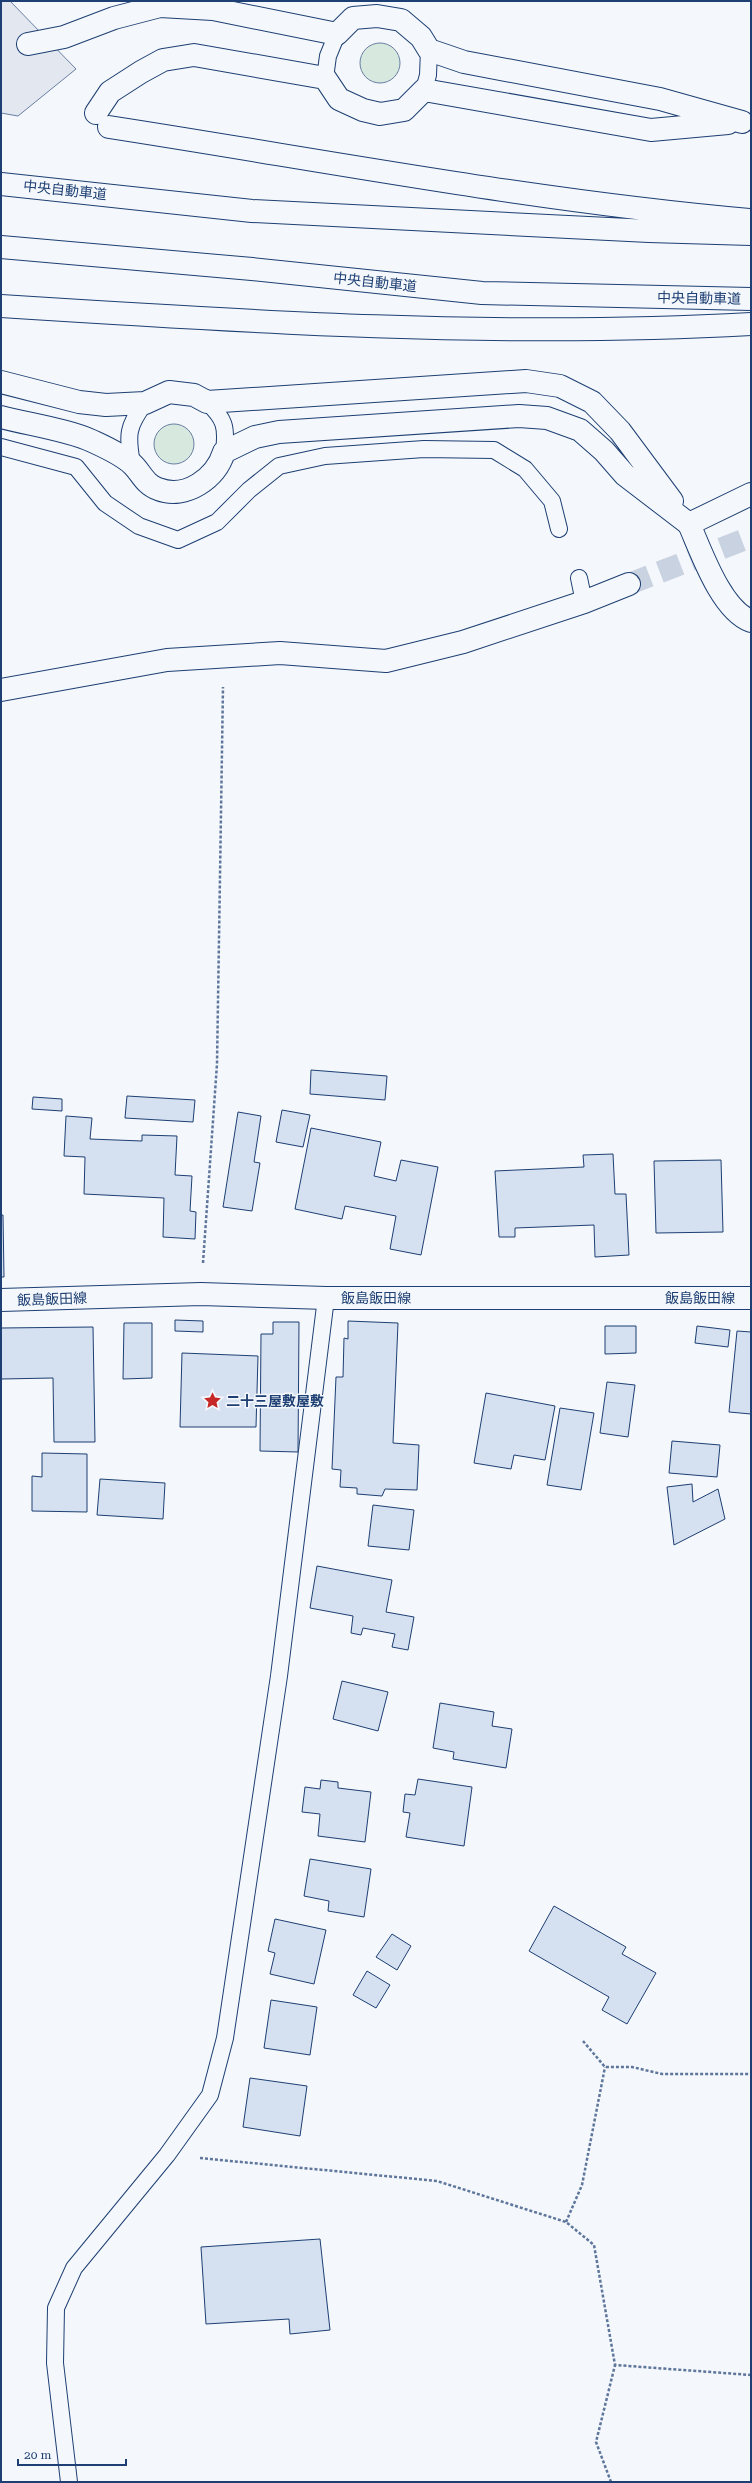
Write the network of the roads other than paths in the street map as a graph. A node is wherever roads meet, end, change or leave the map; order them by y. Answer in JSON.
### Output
{"nodes":[{"id":1,"x":337,"y":34,"type":"junction"},
{"id":2,"x":28,"y":44,"type":"dead end"},
{"id":3,"x":429,"y":50,"type":"junction"},
{"id":4,"x":325,"y":78,"type":"junction"},
{"id":5,"x":424,"y":90,"type":"junction"},
{"id":6,"x":746,"y":122,"type":"edge"},
{"id":7,"x":1,"y":184,"type":"edge"},
{"id":8,"x":751,"y":221,"type":"edge"},
{"id":9,"x":751,"y":234,"type":"edge"},
{"id":10,"x":1,"y":247,"type":"edge"},
{"id":11,"x":751,"y":299,"type":"edge"},
{"id":12,"x":1,"y":306,"type":"edge"},
{"id":13,"x":751,"y":324,"type":"edge"},
{"id":14,"x":1,"y":382,"type":"edge"},
{"id":15,"x":207,"y":402,"type":"junction"},
{"id":16,"x":145,"y":403,"type":"junction"},
{"id":17,"x":1,"y":417,"type":"edge"},
{"id":18,"x":1,"y":447,"type":"edge"},
{"id":19,"x":224,"y":452,"type":"junction"},
{"id":20,"x":132,"y":464,"type":"junction"},
{"id":21,"x":751,"y":494,"type":"edge"},
{"id":22,"x":690,"y":524,"type":"junction"},
{"id":23,"x":559,"y":529,"type":"dead end"},
{"id":24,"x":579,"y":578,"type":"dead end"},
{"id":25,"x":629,"y":584,"type":"tunnel mouth"},
{"id":26,"x":584,"y":602,"type":"junction"},
{"id":27,"x":751,"y":620,"type":"edge"},
{"id":28,"x":1,"y":690,"type":"edge"},
{"id":29,"x":326,"y":1298,"type":"junction"},
{"id":30,"x":751,"y":1298,"type":"edge"},
{"id":31,"x":1,"y":1300,"type":"edge"},
{"id":32,"x":69,"y":2482,"type":"edge"}],
"edges":[{"from":1,"to":2,"type":"main road"},
{"from":1,"to":3,"type":"main road"},
{"from":1,"to":4,"type":"lane"},
{"from":3,"to":5,"type":"lane"},
{"from":3,"to":6,"type":"main road"},
{"from":4,"to":5,"type":"main road"},
{"from":4,"to":8,"type":"main road"},
{"from":5,"to":6,"type":"main road"},
{"from":7,"to":9,"type":"main road","name":"中央自動車道"},
{"from":10,"to":11,"type":"main road","name":"中央自動車道"},
{"from":12,"to":13,"type":"main road"},
{"from":14,"to":16,"type":"main road"},
{"from":15,"to":16,"type":"main road"},
{"from":15,"to":19,"type":"lane"},
{"from":15,"to":22,"type":"main road"},
{"from":16,"to":20,"type":"lane"},
{"from":17,"to":20,"type":"main road"},
{"from":18,"to":23,"type":"lane"},
{"from":19,"to":20,"type":"main road"},
{"from":19,"to":22,"type":"main road"},
{"from":21,"to":22,"type":"main road"},
{"from":22,"to":27,"type":"main road"},
{"from":24,"to":26,"type":"lane"},
{"from":25,"to":26,"type":"main road"},
{"from":26,"to":28,"type":"main road"},
{"from":29,"to":30,"type":"main road","name":"飯島飯田線"},
{"from":29,"to":31,"type":"main road","name":"飯島飯田線"},
{"from":29,"to":32,"type":"lane"}]}
